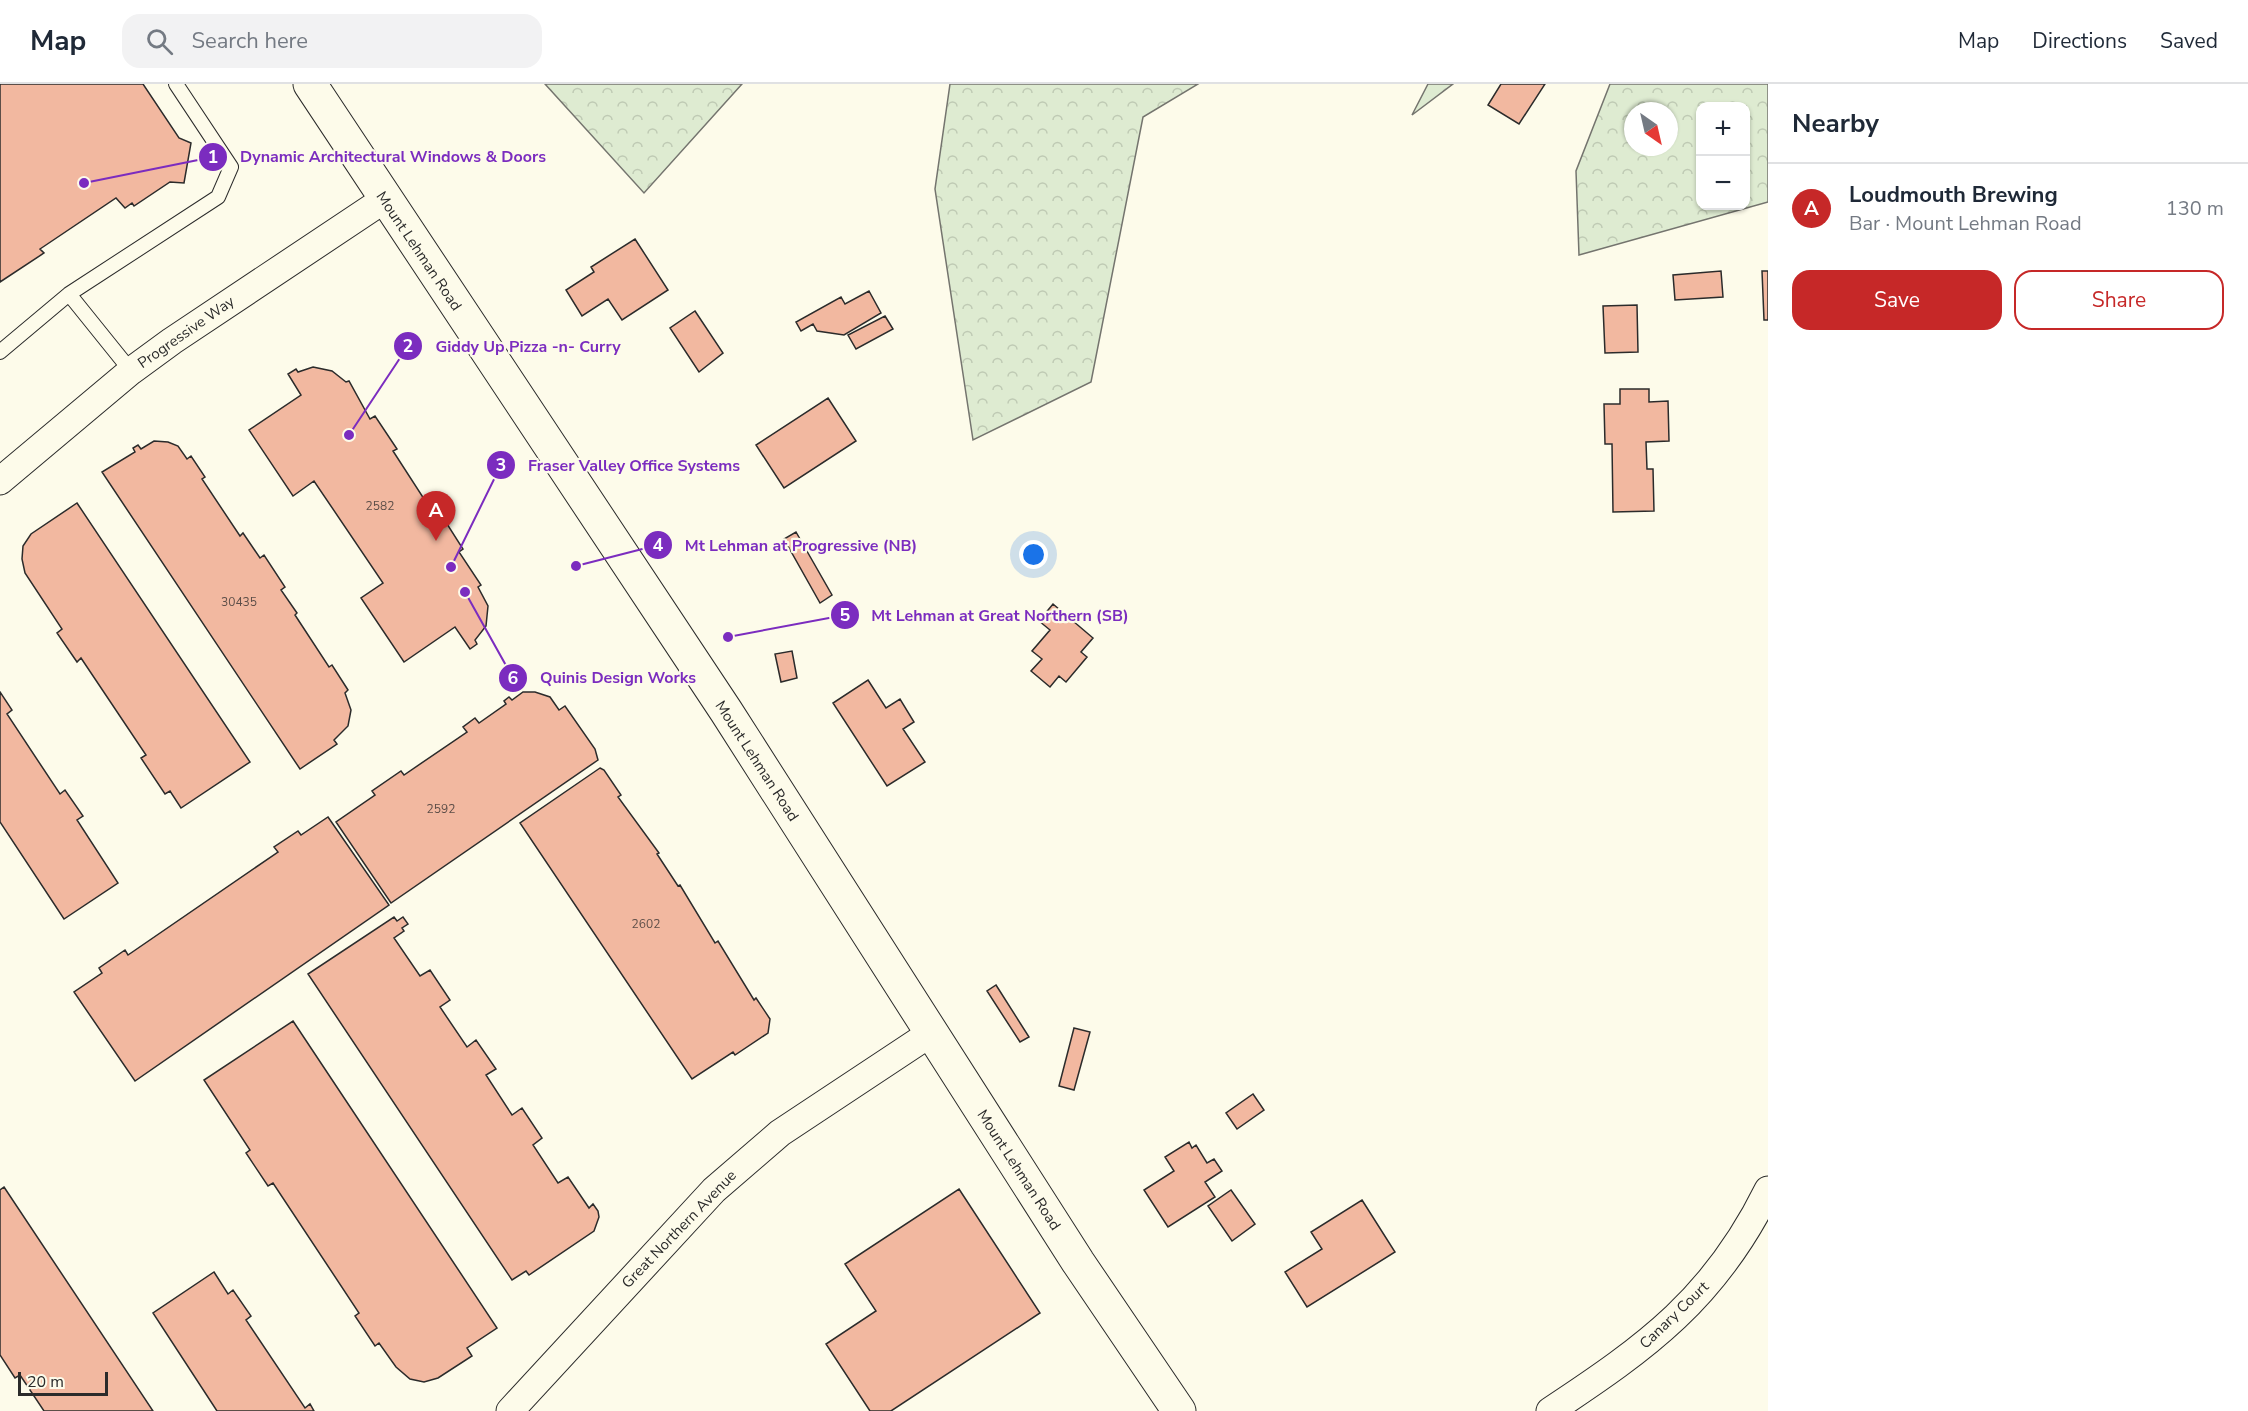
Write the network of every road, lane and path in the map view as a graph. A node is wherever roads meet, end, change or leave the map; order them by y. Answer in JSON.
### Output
{"nodes":[{"id":1,"x":176,"y":84,"type":"edge"},
{"id":2,"x":310,"y":84,"type":"edge"},
{"id":3,"x":385,"y":199,"type":"junction"},
{"id":4,"x":69,"y":294,"type":"junction"},
{"id":5,"x":0,"y":352,"type":"edge"},
{"id":6,"x":131,"y":372,"type":"junction"},
{"id":7,"x":0,"y":481,"type":"edge"},
{"id":8,"x":931,"y":1033,"type":"junction"},
{"id":9,"x":1768,"y":1190,"type":"edge"},
{"id":10,"x":515,"y":1409,"type":"edge"},
{"id":11,"x":1179,"y":1411,"type":"edge"},
{"id":12,"x":1550,"y":1411,"type":"edge"}],
"edges":[{"from":1,"to":4,"type":"lane"},
{"from":2,"to":3,"type":"main road","name":"Mount Lehman Road"},
{"from":3,"to":6,"type":"street","name":"Progressive Way"},
{"from":3,"to":8,"type":"main road","name":"Mount Lehman Road"},
{"from":4,"to":5,"type":"lane"},
{"from":4,"to":6,"type":"lane"},
{"from":6,"to":7,"type":"street","name":"Progressive Way"},
{"from":8,"to":10,"type":"street","name":"Great Northern Avenue"},
{"from":8,"to":11,"type":"main road","name":"Mount Lehman Road"},
{"from":9,"to":12,"type":"street","name":"Canary Court"}]}
